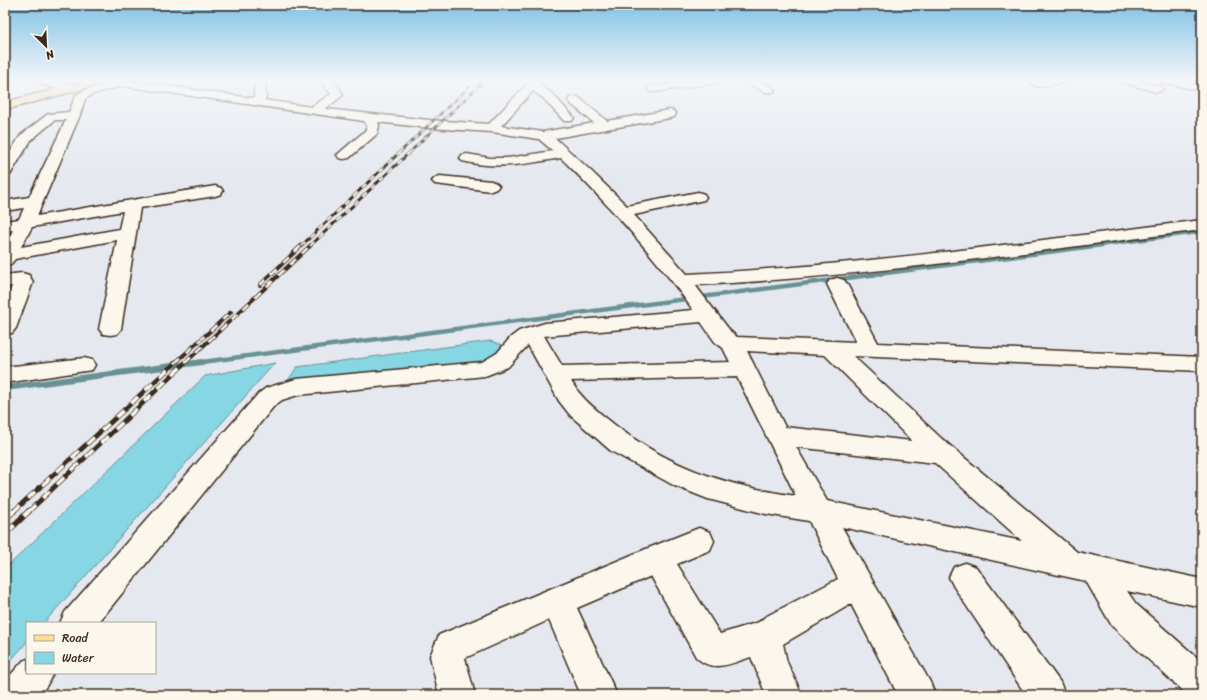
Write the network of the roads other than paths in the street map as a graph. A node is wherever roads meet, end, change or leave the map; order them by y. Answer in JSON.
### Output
{"nodes":[{"id":1,"x":326,"y":113,"type":"edge"},
{"id":2,"x":506,"y":113,"type":"edge"},
{"id":3,"x":562,"y":113,"type":"edge"},
{"id":4,"x":589,"y":113,"type":"edge"},
{"id":5,"x":670,"y":114,"type":"dead end"},
{"id":6,"x":74,"y":115,"type":"joint"},
{"id":7,"x":369,"y":118,"type":"junction"},
{"id":8,"x":568,"y":118,"type":"dead end"},
{"id":9,"x":604,"y":125,"type":"junction"},
{"id":10,"x":492,"y":128,"type":"junction"},
{"id":11,"x":542,"y":136,"type":"junction"},
{"id":12,"x":564,"y":154,"type":"junction"},
{"id":13,"x":344,"y":155,"type":"dead end"},
{"id":14,"x":10,"y":157,"type":"edge"},
{"id":15,"x":467,"y":158,"type":"dead end"},
{"id":16,"x":508,"y":162,"type":"junction"},
{"id":17,"x":5,"y":172,"type":"edge"},
{"id":18,"x":440,"y":181,"type":"dead end"},
{"id":19,"x":215,"y":191,"type":"dead end"},
{"id":20,"x":698,"y":197,"type":"dead end"},
{"id":21,"x":35,"y":201,"type":"junction"},
{"id":22,"x":132,"y":205,"type":"junction"},
{"id":23,"x":5,"y":206,"type":"edge"},
{"id":24,"x":623,"y":212,"type":"junction"},
{"id":25,"x":25,"y":223,"type":"junction"},
{"id":26,"x":1202,"y":225,"type":"edge"},
{"id":27,"x":5,"y":226,"type":"edge"},
{"id":28,"x":127,"y":234,"type":"junction"},
{"id":29,"x":6,"y":256,"type":"edge"},
{"id":30,"x":5,"y":281,"type":"edge"},
{"id":31,"x":837,"y":284,"type":"dead end"},
{"id":32,"x":694,"y":296,"type":"junction"},
{"id":33,"x":5,"y":328,"type":"edge"},
{"id":34,"x":110,"y":329,"type":"dead end"},
{"id":35,"x":532,"y":333,"type":"junction"},
{"id":36,"x":732,"y":344,"type":"junction"},
{"id":37,"x":833,"y":350,"type":"junction"},
{"id":38,"x":871,"y":351,"type":"junction"},
{"id":39,"x":1202,"y":364,"type":"edge"},
{"id":40,"x":84,"y":365,"type":"dead end"},
{"id":41,"x":744,"y":368,"type":"junction"},
{"id":42,"x":554,"y":374,"type":"junction"},
{"id":43,"x":5,"y":375,"type":"edge"},
{"id":44,"x":776,"y":435,"type":"junction"},
{"id":45,"x":942,"y":454,"type":"junction"},
{"id":46,"x":826,"y":526,"type":"junction"},
{"id":47,"x":699,"y":541,"type":"dead end"},
{"id":48,"x":657,"y":558,"type":"junction"},
{"id":49,"x":1094,"y":576,"type":"junction"},
{"id":50,"x":965,"y":577,"type":"dead end"},
{"id":51,"x":857,"y":585,"type":"junction"},
{"id":52,"x":1202,"y":593,"type":"edge"},
{"id":53,"x":557,"y":601,"type":"junction"},
{"id":54,"x":79,"y":622,"type":"edge"},
{"id":55,"x":768,"y":635,"type":"junction"},
{"id":56,"x":34,"y":674,"type":"edge"},
{"id":57,"x":1202,"y":685,"type":"edge"},
{"id":58,"x":17,"y":695,"type":"edge"},
{"id":59,"x":457,"y":695,"type":"edge"},
{"id":60,"x":600,"y":695,"type":"edge"},
{"id":61,"x":784,"y":695,"type":"edge"},
{"id":62,"x":917,"y":695,"type":"edge"},
{"id":63,"x":1047,"y":695,"type":"edge"}],
"edges":[{"from":1,"to":7,"type":"street"},
{"from":2,"to":10,"type":"street"},
{"from":3,"to":8,"type":"street"},
{"from":4,"to":9,"type":"street"},
{"from":5,"to":9,"type":"street"},
{"from":6,"to":14,"type":"street"},
{"from":6,"to":21,"type":"street"},
{"from":7,"to":10,"type":"street"},
{"from":7,"to":13,"type":"street"},
{"from":9,"to":11,"type":"street"},
{"from":10,"to":11,"type":"street"},
{"from":11,"to":12,"type":"street"},
{"from":12,"to":16,"type":"street"},
{"from":12,"to":24,"type":"street"},
{"from":14,"to":17,"type":"street"},
{"from":15,"to":16,"type":"street"},
{"from":16,"to":18,"type":"street"},
{"from":19,"to":22,"type":"street"},
{"from":20,"to":24,"type":"street"},
{"from":21,"to":23,"type":"street"},
{"from":21,"to":25,"type":"street"},
{"from":22,"to":25,"type":"street"},
{"from":22,"to":28,"type":"street"},
{"from":24,"to":32,"type":"street"},
{"from":25,"to":27,"type":"street"},
{"from":25,"to":29,"type":"street"},
{"from":26,"to":32,"type":"street"},
{"from":28,"to":29,"type":"street"},
{"from":28,"to":34,"type":"street"},
{"from":30,"to":33,"type":"street"},
{"from":31,"to":38,"type":"street"},
{"from":32,"to":35,"type":"street"},
{"from":32,"to":36,"type":"street"},
{"from":35,"to":42,"type":"street"},
{"from":35,"to":54,"type":"street"},
{"from":36,"to":37,"type":"street"},
{"from":36,"to":41,"type":"street"},
{"from":37,"to":38,"type":"street"},
{"from":37,"to":45,"type":"street"},
{"from":38,"to":39,"type":"street"},
{"from":40,"to":43,"type":"street"},
{"from":41,"to":42,"type":"street"},
{"from":41,"to":44,"type":"street"},
{"from":42,"to":46,"type":"street"},
{"from":44,"to":45,"type":"street"},
{"from":44,"to":46,"type":"street"},
{"from":45,"to":49,"type":"street"},
{"from":46,"to":49,"type":"street"},
{"from":46,"to":51,"type":"street"},
{"from":47,"to":48,"type":"street"},
{"from":48,"to":53,"type":"street"},
{"from":48,"to":55,"type":"street"},
{"from":49,"to":52,"type":"street"},
{"from":49,"to":57,"type":"street"},
{"from":50,"to":63,"type":"street"},
{"from":51,"to":55,"type":"street"},
{"from":51,"to":62,"type":"street"},
{"from":53,"to":59,"type":"street"},
{"from":53,"to":60,"type":"street"},
{"from":55,"to":61,"type":"street"},
{"from":56,"to":58,"type":"street"}]}
